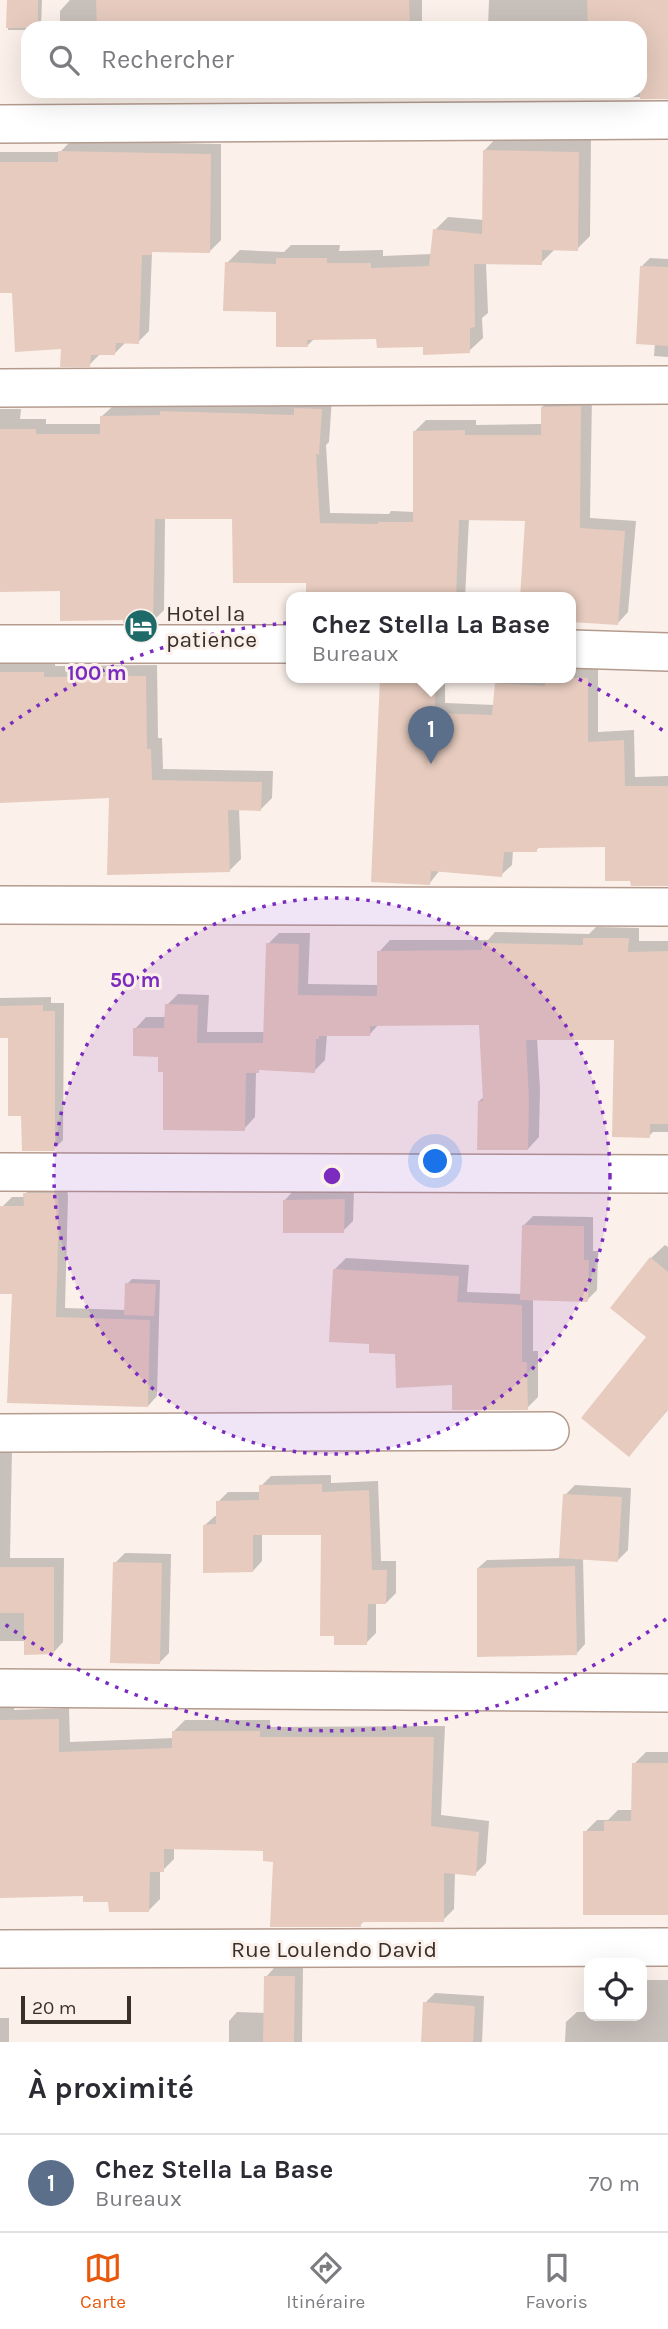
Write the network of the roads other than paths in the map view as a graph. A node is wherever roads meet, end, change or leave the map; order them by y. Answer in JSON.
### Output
{"nodes":[{"id":1,"x":668,"y":120,"type":"edge"},
{"id":2,"x":0,"y":124,"type":"edge"},
{"id":3,"x":668,"y":384,"type":"edge"},
{"id":4,"x":0,"y":388,"type":"edge"},
{"id":5,"x":0,"y":644,"type":"edge"},
{"id":6,"x":286,"y":644,"type":"edge"},
{"id":7,"x":576,"y":649,"type":"edge"},
{"id":8,"x":668,"y":652,"type":"edge"},
{"id":9,"x":0,"y":905,"type":"edge"},
{"id":10,"x":668,"y":906,"type":"edge"},
{"id":11,"x":0,"y":1172,"type":"edge"},
{"id":12,"x":668,"y":1174,"type":"edge"},
{"id":13,"x":550,"y":1432,"type":"dead end"},
{"id":14,"x":0,"y":1433,"type":"edge"},
{"id":15,"x":0,"y":1688,"type":"edge"},
{"id":16,"x":668,"y":1693,"type":"edge"},
{"id":17,"x":668,"y":1947,"type":"edge"},
{"id":18,"x":0,"y":1949,"type":"edge"}],
"edges":[{"from":1,"to":2,"type":"street"},
{"from":3,"to":4,"type":"street"},
{"from":5,"to":6,"type":"street"},
{"from":7,"to":8,"type":"street"},
{"from":9,"to":10,"type":"street"},
{"from":11,"to":12,"type":"street"},
{"from":13,"to":14,"type":"street"},
{"from":15,"to":16,"type":"street"},
{"from":17,"to":18,"type":"street","name":"Rue Loulendo David"}]}
